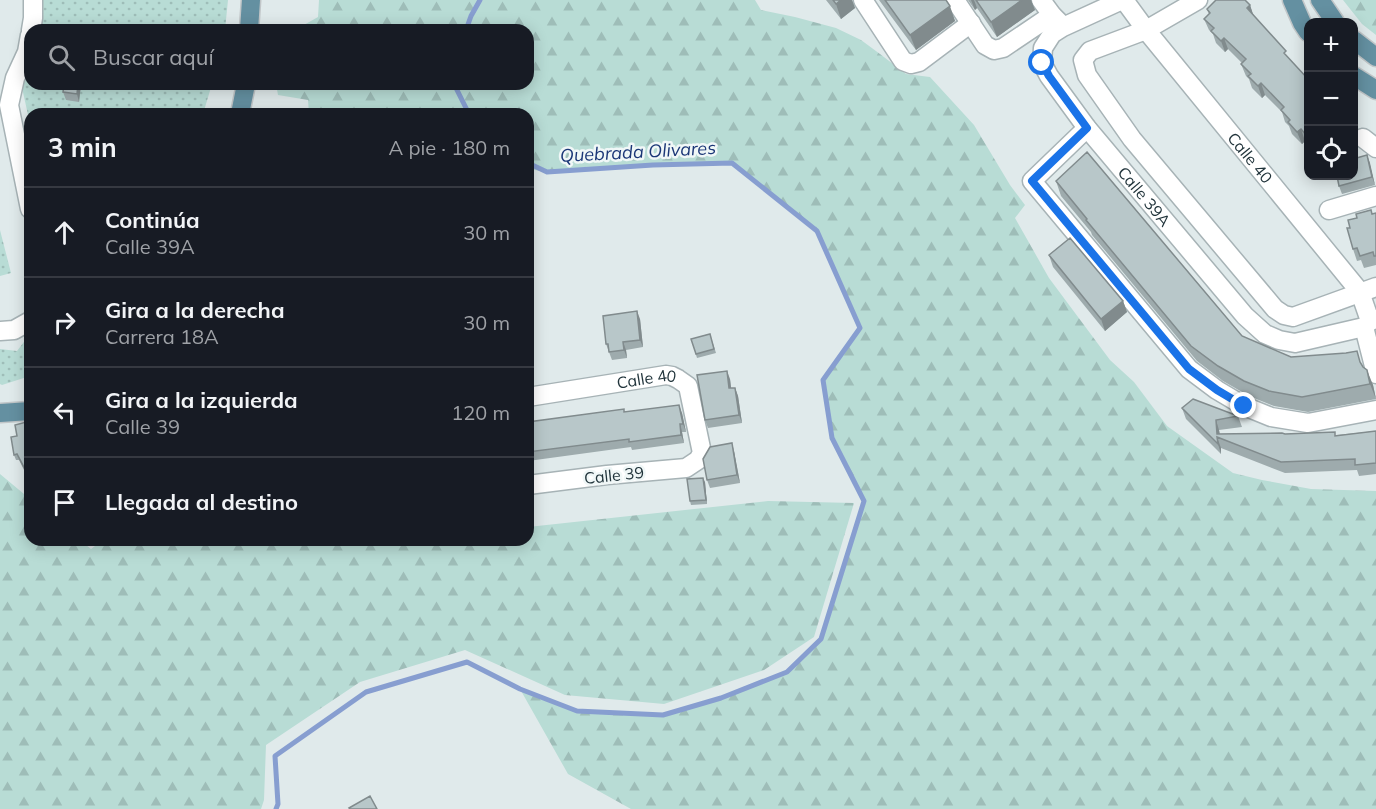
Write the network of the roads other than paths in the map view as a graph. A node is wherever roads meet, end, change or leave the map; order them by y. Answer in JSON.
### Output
{"nodes":[{"id":1,"x":33,"y":0,"type":"edge"},
{"id":2,"x":250,"y":0,"type":"edge"},
{"id":3,"x":863,"y":0,"type":"edge"},
{"id":4,"x":955,"y":0,"type":"edge"},
{"id":5,"x":1123,"y":0,"type":"edge"},
{"id":6,"x":1198,"y":0,"type":"edge"},
{"id":7,"x":1292,"y":0,"type":"edge"},
{"id":8,"x":1320,"y":0,"type":"edge"},
{"id":9,"x":1052,"y":14,"type":"edge"},
{"id":10,"x":1332,"y":18,"type":"edge"},
{"id":11,"x":971,"y":23,"type":"junction"},
{"id":12,"x":32,"y":24,"type":"edge"},
{"id":13,"x":249,"y":24,"type":"edge"},
{"id":14,"x":1304,"y":25,"type":"edge"},
{"id":15,"x":1146,"y":30,"type":"junction"},
{"id":16,"x":1358,"y":44,"type":"edge"},
{"id":17,"x":1376,"y":57,"type":"edge"},
{"id":18,"x":24,"y":58,"type":"edge"},
{"id":19,"x":1358,"y":79,"type":"edge"},
{"id":20,"x":245,"y":90,"type":"edge"},
{"id":21,"x":1376,"y":90,"type":"edge"},
{"id":22,"x":241,"y":108,"type":"edge"},
{"id":23,"x":1087,"y":128,"type":"junction"},
{"id":24,"x":24,"y":179,"type":"edge"},
{"id":25,"x":1376,"y":196,"type":"edge"},
{"id":26,"x":1329,"y":210,"type":"dead end"},
{"id":27,"x":1368,"y":289,"type":"edge"},
{"id":28,"x":1370,"y":322,"type":"edge"},
{"id":29,"x":24,"y":324,"type":"edge"},
{"id":30,"x":0,"y":331,"type":"edge"},
{"id":31,"x":1376,"y":374,"type":"edge"},
{"id":32,"x":534,"y":396,"type":"edge"},
{"id":33,"x":1376,"y":410,"type":"edge"},
{"id":34,"x":24,"y":411,"type":"edge"},
{"id":35,"x":0,"y":413,"type":"edge"},
{"id":36,"x":699,"y":460,"type":"joint"},
{"id":37,"x":534,"y":484,"type":"edge"}],
"edges":[{"from":1,"to":12,"type":"street"},
{"from":2,"to":13,"type":"main road"},
{"from":3,"to":11,"type":"street"},
{"from":4,"to":11,"type":"street"},
{"from":5,"to":9,"type":"street"},
{"from":5,"to":15,"type":"street","name":"Calle 40"},
{"from":6,"to":15,"type":"street"},
{"from":7,"to":14,"type":"main road"},
{"from":8,"to":10,"type":"main road"},
{"from":9,"to":11,"type":"street"},
{"from":9,"to":23,"type":"street","name":"Calle 39A"},
{"from":15,"to":27,"type":"street","name":"Calle 40"},
{"from":15,"to":27,"type":"street","name":"Calle 39A"},
{"from":16,"to":17,"type":"main road"},
{"from":18,"to":24,"type":"street"},
{"from":19,"to":21,"type":"main road"},
{"from":20,"to":22,"type":"main road"},
{"from":23,"to":28,"type":"street","name":"Calle 39A"},
{"from":23,"to":33,"type":"street"},
{"from":25,"to":26,"type":"street"},
{"from":27,"to":28,"type":"street","name":"Calle 40"},
{"from":28,"to":31,"type":"street","name":"Calle 40"},
{"from":29,"to":30,"type":"street"},
{"from":32,"to":36,"type":"street","name":"Calle 40"},
{"from":34,"to":35,"type":"main road"},
{"from":36,"to":37,"type":"street","name":"Calle 39"}]}
